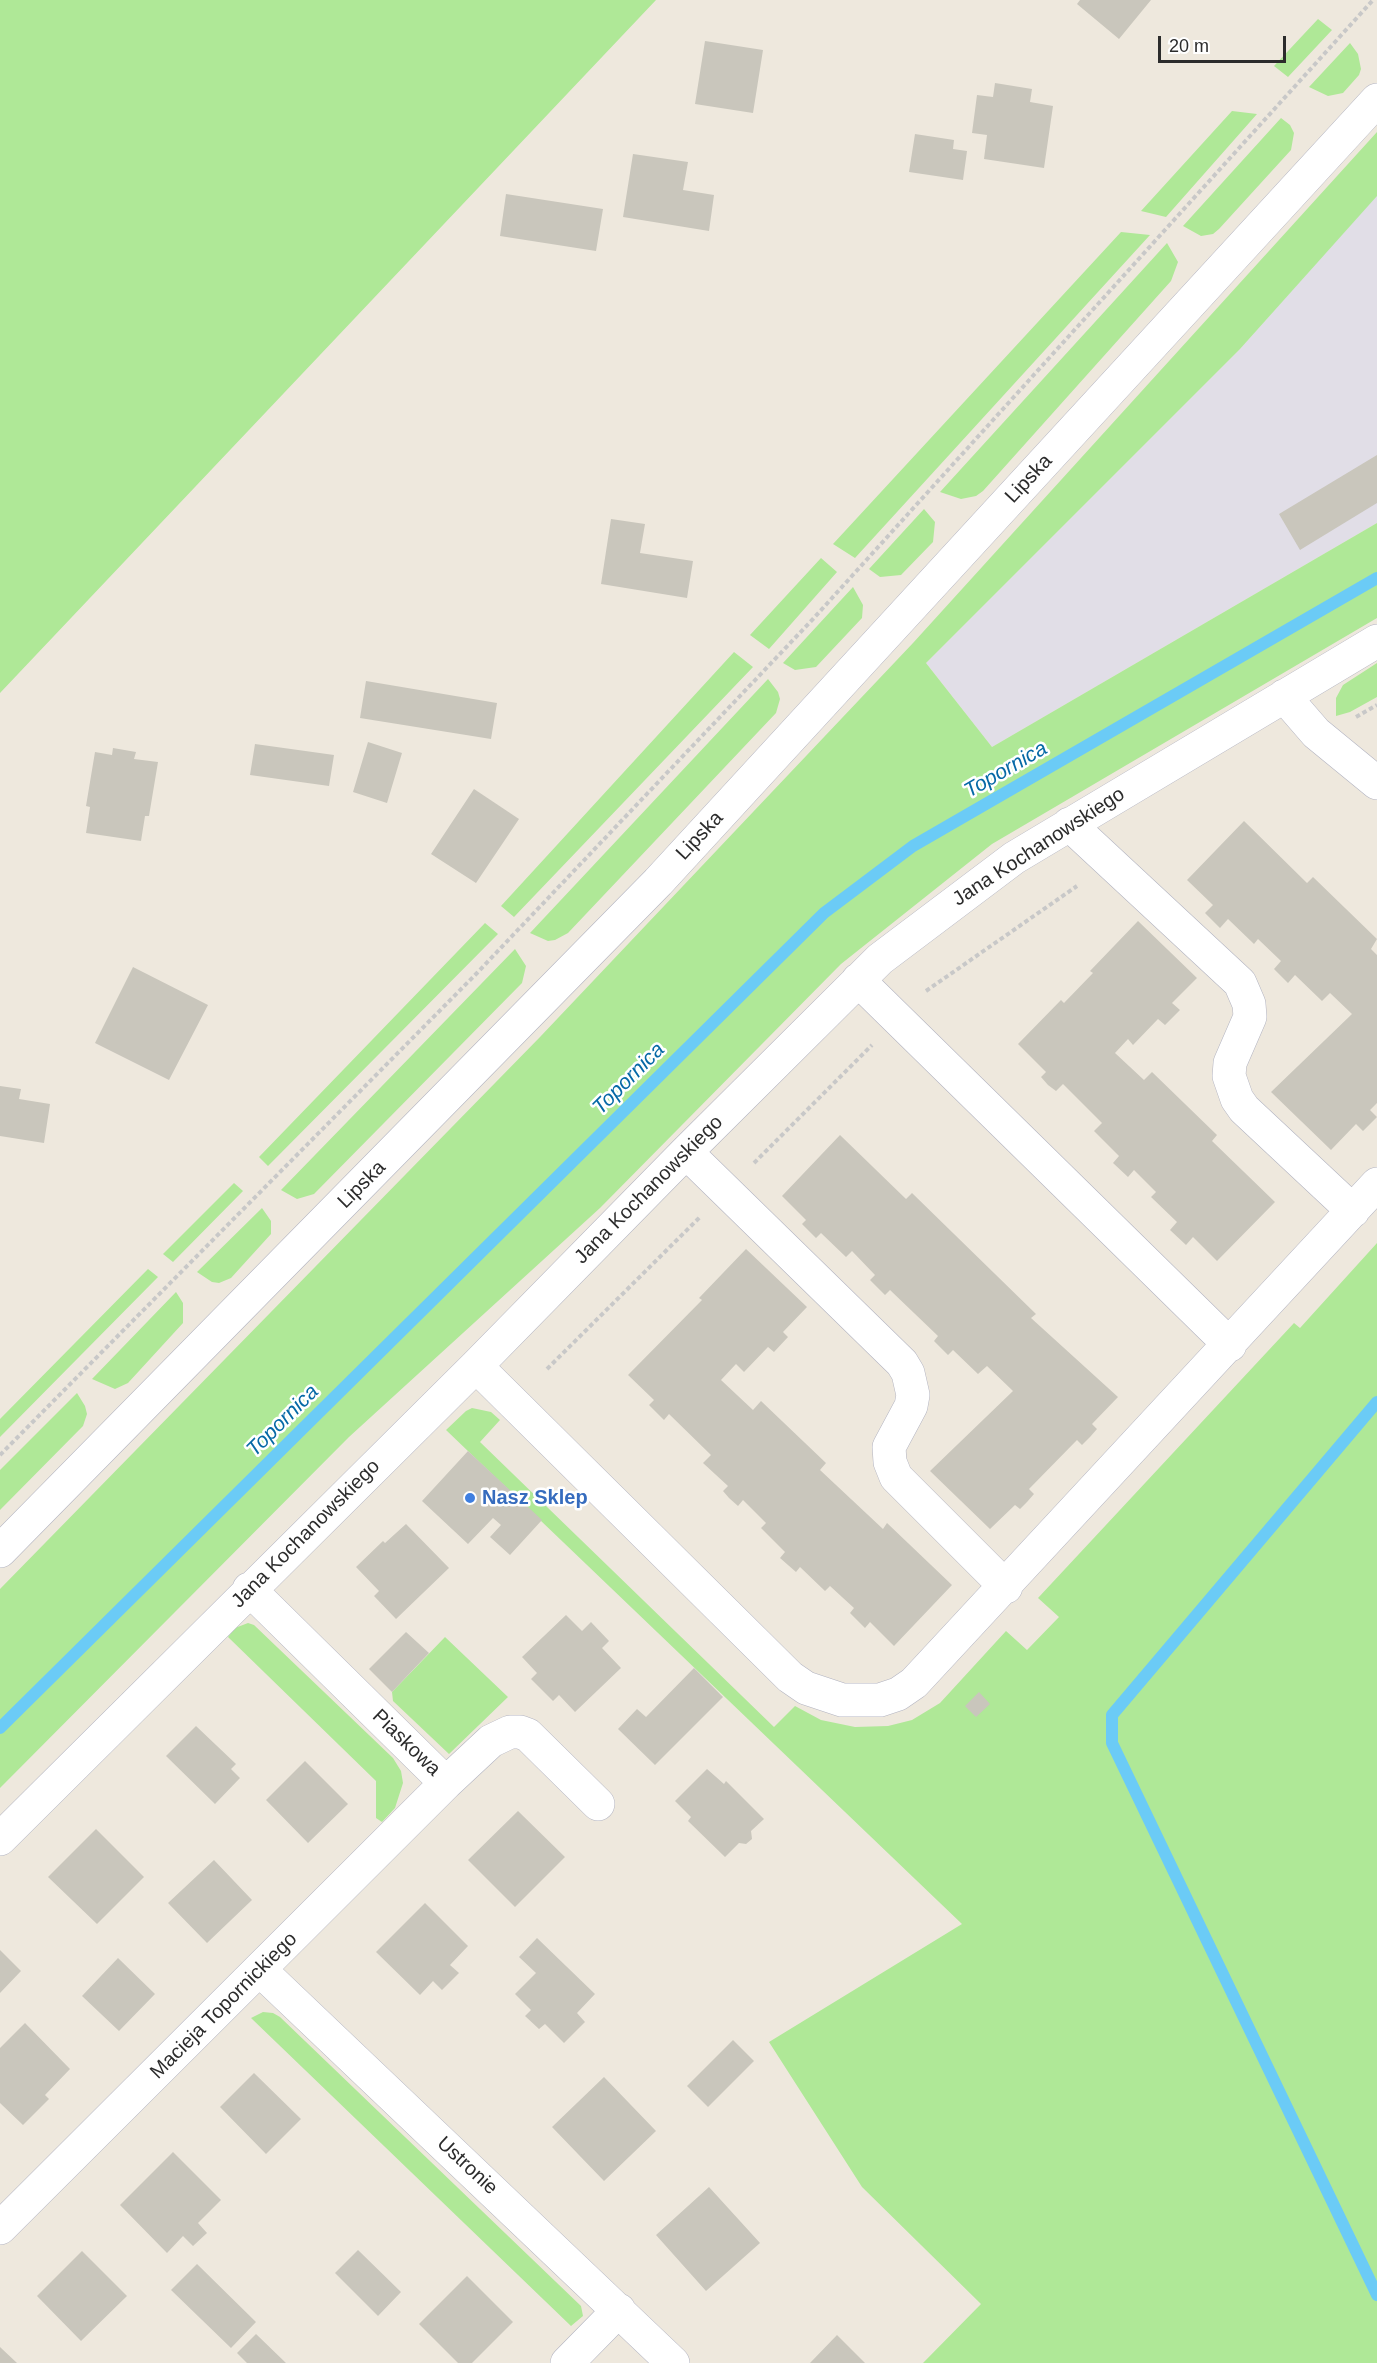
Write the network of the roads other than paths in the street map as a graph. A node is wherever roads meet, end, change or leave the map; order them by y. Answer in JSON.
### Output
{"nodes":[{"id":1,"x":1377,"y":100,"type":"edge"},
{"id":2,"x":1377,"y":641,"type":"edge"},
{"id":3,"x":1284,"y":696,"type":"junction"},
{"id":4,"x":1377,"y":783,"type":"edge"},
{"id":5,"x":1069,"y":824,"type":"junction"},
{"id":6,"x":858,"y":980,"type":"junction"},
{"id":7,"x":686,"y":1152,"type":"junction"},
{"id":8,"x":1377,"y":1184,"type":"edge"},
{"id":9,"x":1353,"y":1211,"type":"junction"},
{"id":10,"x":1230,"y":1345,"type":"junction"},
{"id":11,"x":476,"y":1366,"type":"junction"},
{"id":12,"x":0,"y":1551,"type":"edge"},
{"id":13,"x":1006,"y":1587,"type":"junction"},
{"id":14,"x":249,"y":1589,"type":"junction"},
{"id":15,"x":446,"y":1783,"type":"junction"},
{"id":16,"x":598,"y":1804,"type":"dead end"},
{"id":17,"x":0,"y":1839,"type":"edge"},
{"id":18,"x":260,"y":1970,"type":"junction"},
{"id":19,"x":0,"y":2228,"type":"edge"},
{"id":20,"x":620,"y":2310,"type":"junction"},
{"id":21,"x":567,"y":2363,"type":"edge"},
{"id":22,"x":673,"y":2363,"type":"edge"}],
"edges":[{"from":1,"to":12,"type":"street","name":"Lipska"},
{"from":2,"to":3,"type":"street","name":"Jana Kochanowskiego"},
{"from":3,"to":4,"type":"street"},
{"from":3,"to":5,"type":"street","name":"Jana Kochanowskiego"},
{"from":5,"to":6,"type":"street","name":"Jana Kochanowskiego"},
{"from":5,"to":9,"type":"street"},
{"from":6,"to":7,"type":"street","name":"Jana Kochanowskiego"},
{"from":6,"to":10,"type":"street"},
{"from":7,"to":11,"type":"street","name":"Jana Kochanowskiego"},
{"from":7,"to":13,"type":"street"},
{"from":8,"to":9,"type":"street"},
{"from":9,"to":10,"type":"street"},
{"from":10,"to":13,"type":"street"},
{"from":11,"to":13,"type":"street"},
{"from":11,"to":14,"type":"street","name":"Jana Kochanowskiego"},
{"from":14,"to":15,"type":"street","name":"Piaskowa"},
{"from":14,"to":17,"type":"street","name":"Jana Kochanowskiego"},
{"from":15,"to":16,"type":"street","name":"Piaskowa"},
{"from":15,"to":18,"type":"street","name":"Macieja Topornickiego"},
{"from":18,"to":19,"type":"street","name":"Macieja Topornickiego"},
{"from":18,"to":20,"type":"street","name":"Ustronie"},
{"from":20,"to":21,"type":"street"},
{"from":20,"to":22,"type":"street","name":"Ustronie"}]}
